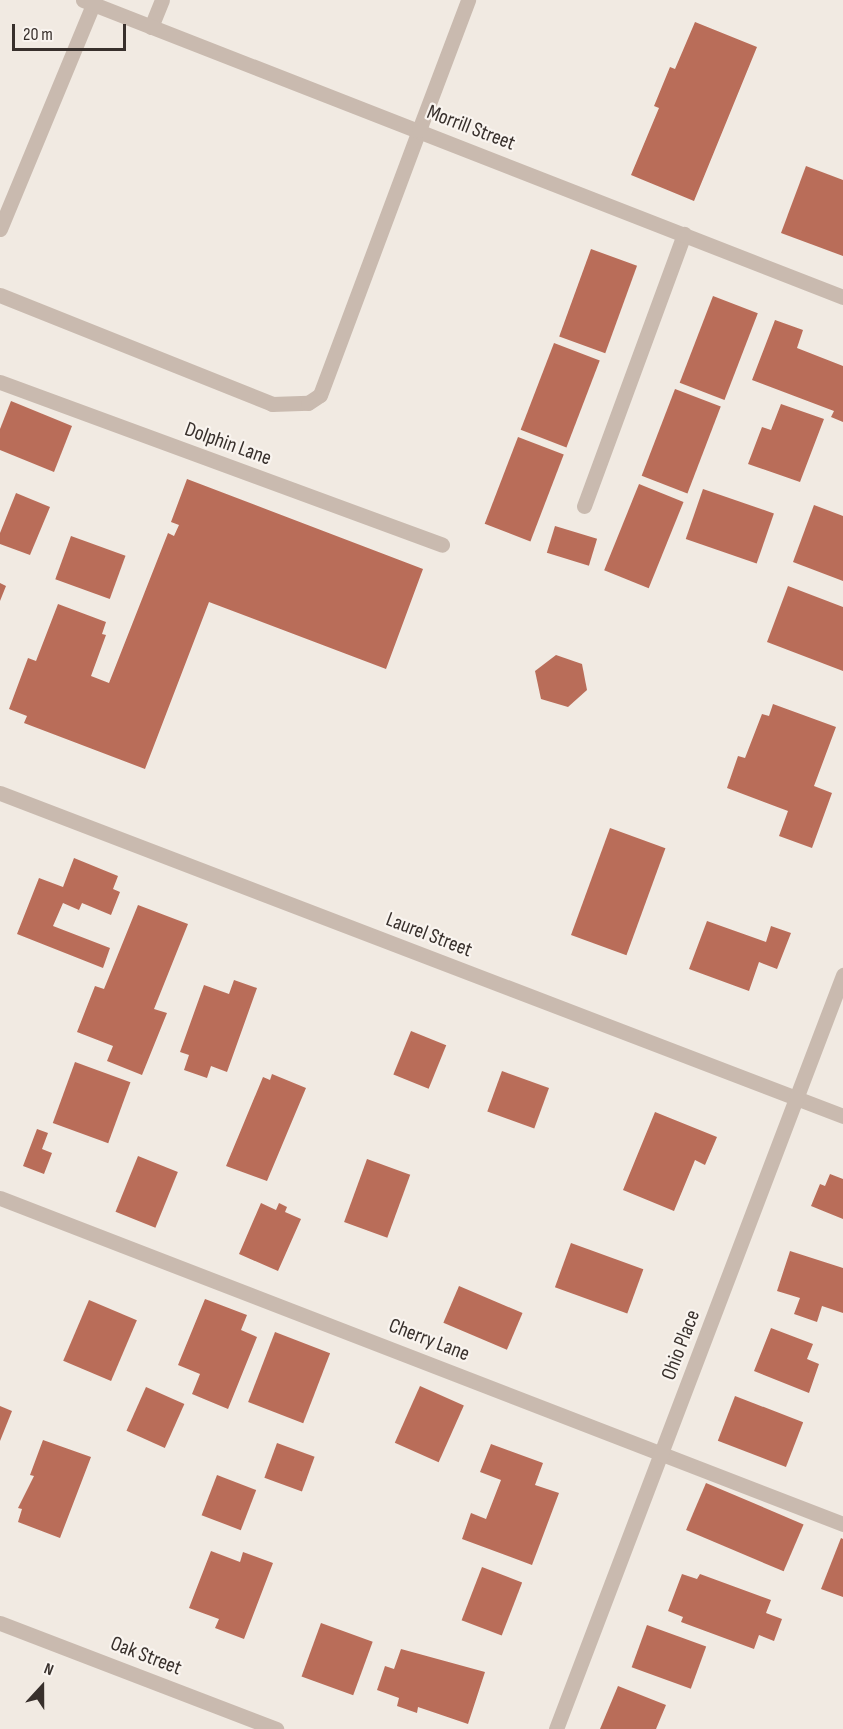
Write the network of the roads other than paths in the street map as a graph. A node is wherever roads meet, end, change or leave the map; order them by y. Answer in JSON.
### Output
{"nodes":[{"id":1,"x":162,"y":0,"type":"edge"},
{"id":2,"x":468,"y":0,"type":"edge"},
{"id":3,"x":88,"y":2,"type":"edge"},
{"id":4,"x":151,"y":27,"type":"junction"},
{"id":5,"x":419,"y":130,"type":"junction"},
{"id":6,"x":0,"y":229,"type":"edge"},
{"id":7,"x":684,"y":234,"type":"junction"},
{"id":8,"x":0,"y":295,"type":"edge"},
{"id":9,"x":843,"y":297,"type":"edge"},
{"id":10,"x":0,"y":381,"type":"edge"},
{"id":11,"x":584,"y":506,"type":"dead end"},
{"id":12,"x":442,"y":545,"type":"dead end"},
{"id":13,"x":0,"y":793,"type":"edge"},
{"id":14,"x":843,"y":975,"type":"edge"},
{"id":15,"x":796,"y":1098,"type":"junction"},
{"id":16,"x":843,"y":1116,"type":"edge"},
{"id":17,"x":0,"y":1198,"type":"edge"},
{"id":18,"x":663,"y":1453,"type":"junction"},
{"id":19,"x":843,"y":1524,"type":"edge"},
{"id":20,"x":0,"y":1623,"type":"edge"},
{"id":21,"x":276,"y":1729,"type":"edge"},
{"id":22,"x":556,"y":1729,"type":"edge"}],
"edges":[{"from":1,"to":4,"type":"street"},
{"from":2,"to":5,"type":"street"},
{"from":3,"to":4,"type":"street","name":"Morrill Street"},
{"from":3,"to":6,"type":"street"},
{"from":4,"to":5,"type":"street","name":"Morrill Street"},
{"from":5,"to":7,"type":"street","name":"Morrill Street"},
{"from":5,"to":8,"type":"street"},
{"from":7,"to":9,"type":"street","name":"Morrill Street"},
{"from":7,"to":11,"type":"street"},
{"from":10,"to":12,"type":"street","name":"Dolphin Lane"},
{"from":13,"to":15,"type":"street","name":"Laurel Street"},
{"from":14,"to":15,"type":"street","name":"Ohio Place"},
{"from":15,"to":16,"type":"street","name":"Laurel Street"},
{"from":15,"to":18,"type":"street","name":"Ohio Place"},
{"from":17,"to":18,"type":"street","name":"Cherry Lane"},
{"from":18,"to":19,"type":"street","name":"Cherry Lane"},
{"from":18,"to":22,"type":"street","name":"Ohio Place"},
{"from":20,"to":21,"type":"street","name":"Oak Street"}]}
